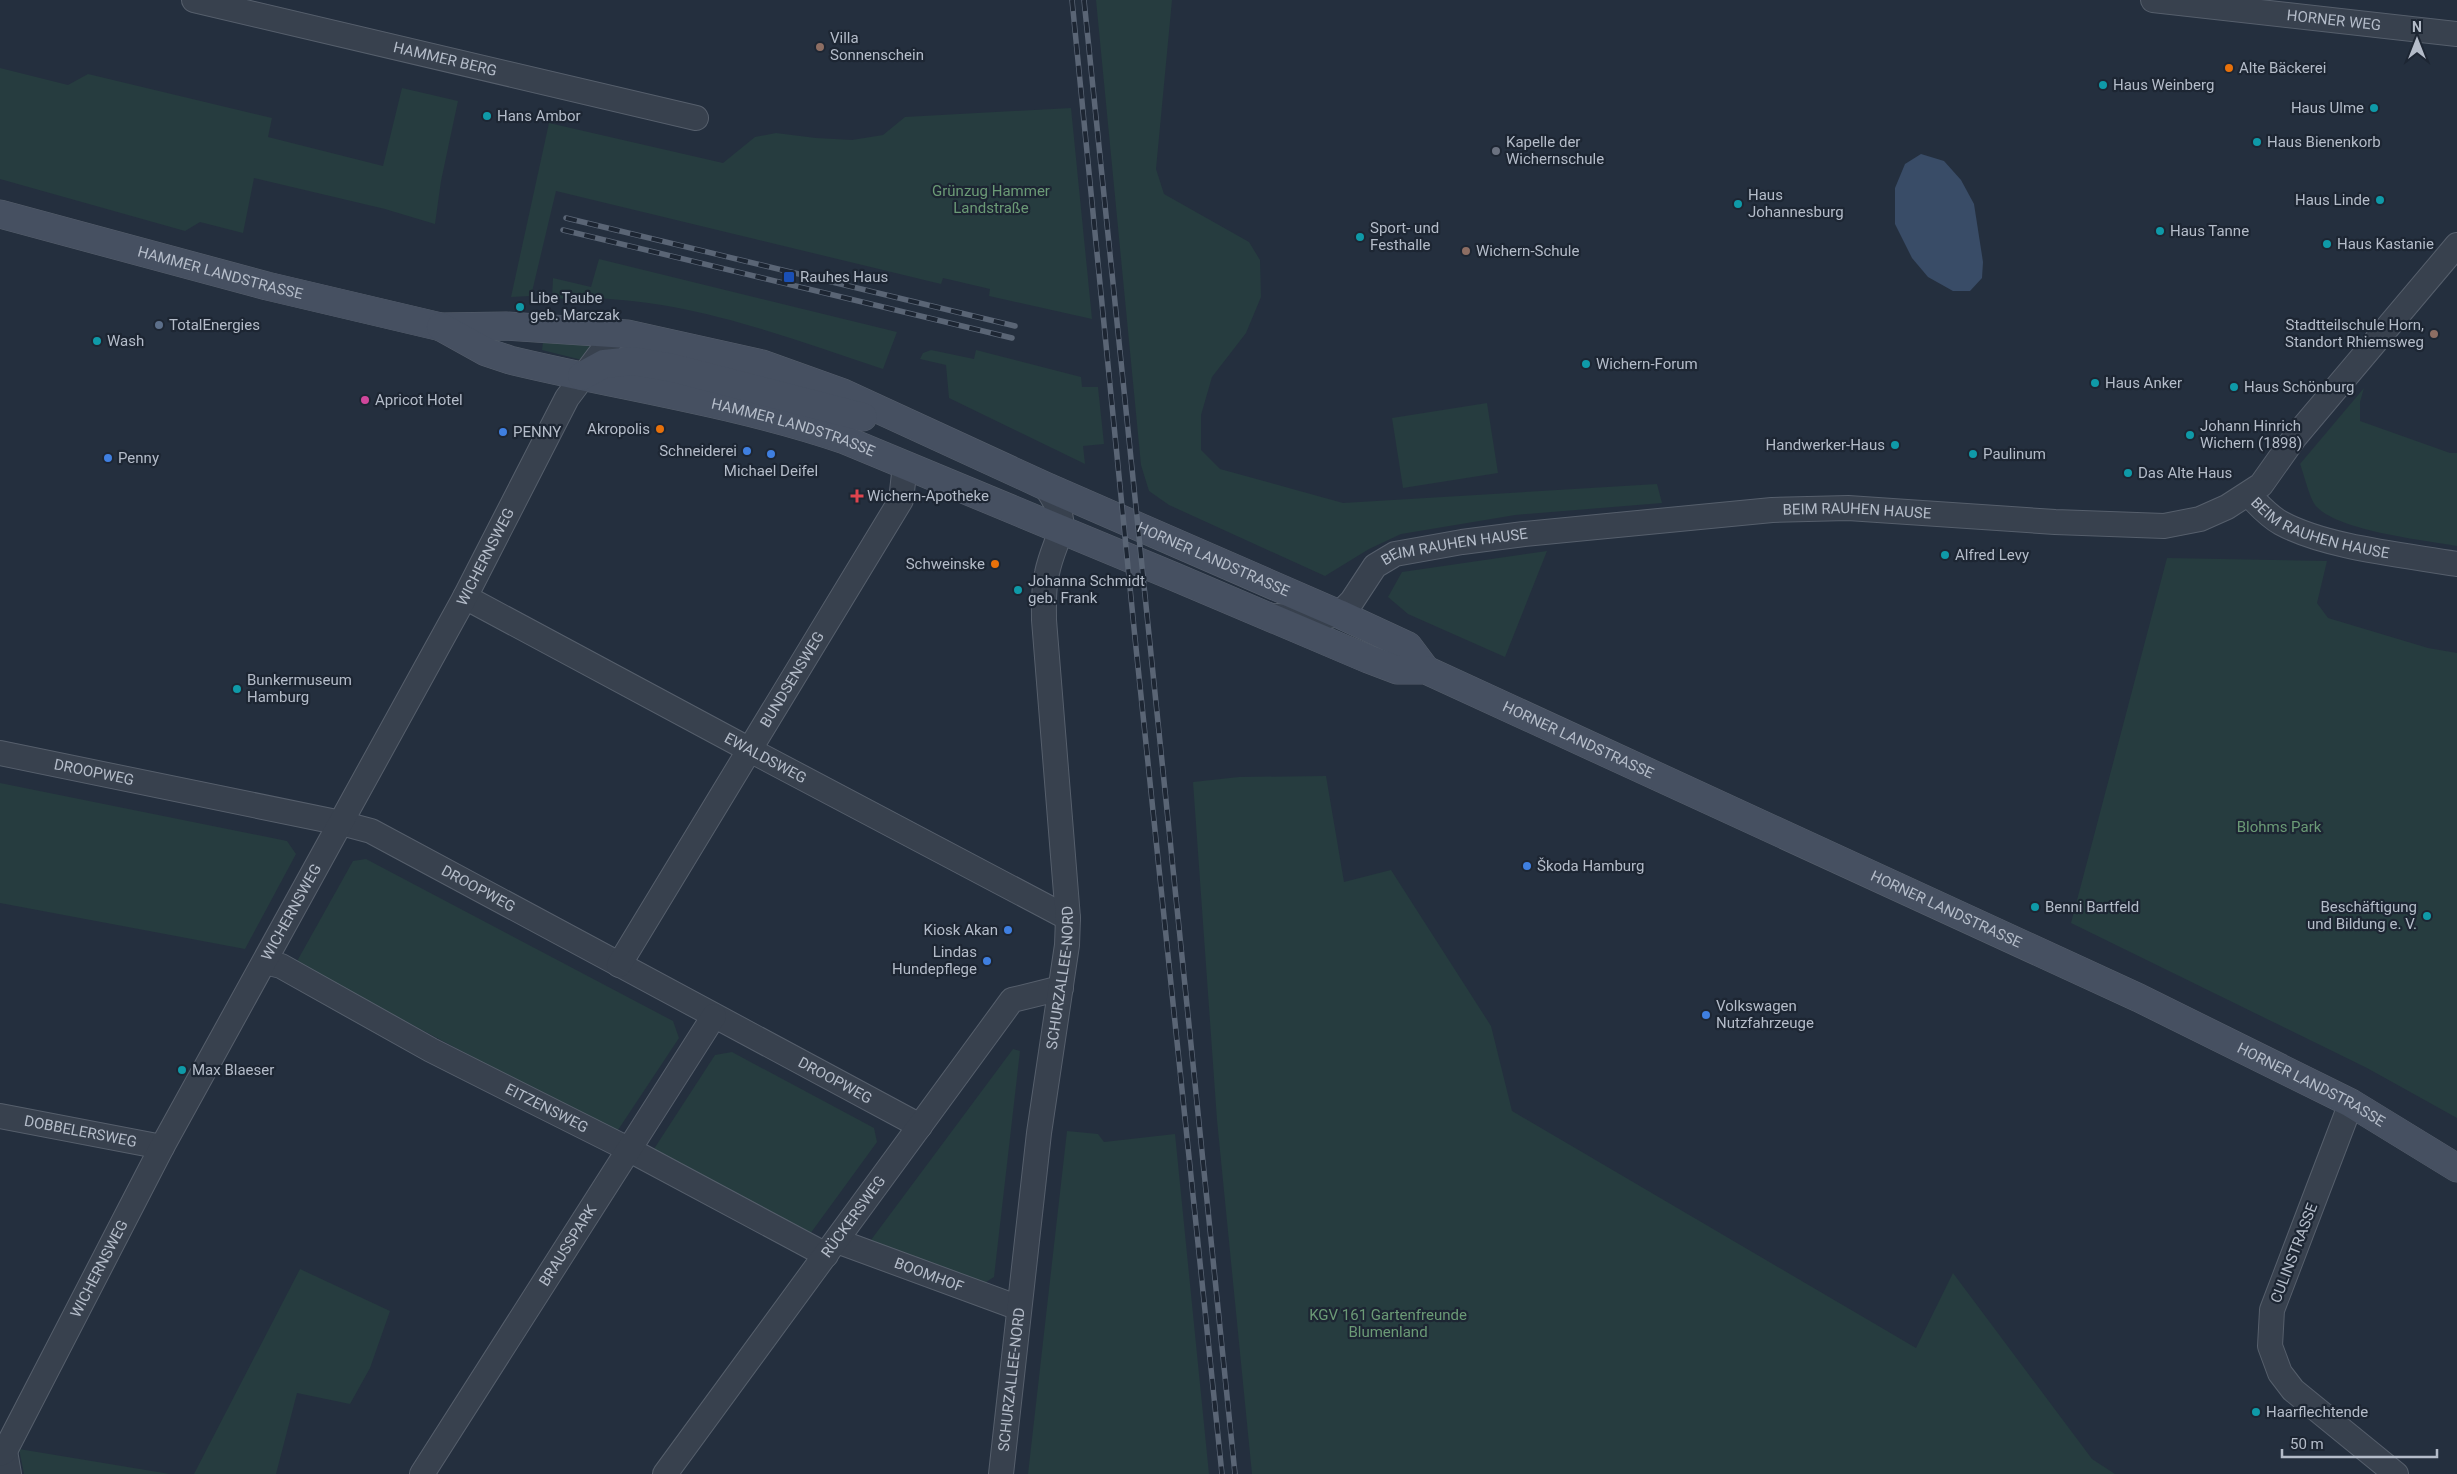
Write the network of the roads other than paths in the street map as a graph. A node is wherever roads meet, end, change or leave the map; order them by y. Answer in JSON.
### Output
{"nodes":[{"id":1,"x":194,"y":0,"type":"edge"},
{"id":2,"x":2153,"y":0,"type":"edge"},
{"id":3,"x":2457,"y":34,"type":"edge"},
{"id":4,"x":696,"y":118,"type":"dead end"},
{"id":5,"x":0,"y":214,"type":"edge"},
{"id":6,"x":2457,"y":245,"type":"edge"},
{"id":7,"x":441,"y":328,"type":"junction"},
{"id":8,"x":615,"y":334,"type":"junction"},
{"id":9,"x":582,"y":376,"type":"junction"},
{"id":10,"x":936,"y":436,"type":"junction"},
{"id":11,"x":905,"y":465,"type":"junction"},
{"id":12,"x":1044,"y":486,"type":"junction"},
{"id":13,"x":2249,"y":495,"type":"junction"},
{"id":14,"x":1130,"y":523,"type":"joint"},
{"id":15,"x":1062,"y":530,"type":"junction"},
{"id":16,"x":1134,"y":560,"type":"joint"},
{"id":17,"x":2457,"y":564,"type":"edge"},
{"id":18,"x":465,"y":597,"type":"junction"},
{"id":19,"x":1339,"y":614,"type":"junction"},
{"id":20,"x":1265,"y":615,"type":"junction"},
{"id":21,"x":1426,"y":670,"type":"junction"},
{"id":22,"x":750,"y":750,"type":"junction"},
{"id":23,"x":0,"y":753,"type":"edge"},
{"id":24,"x":341,"y":823,"type":"junction"},
{"id":25,"x":1068,"y":918,"type":"junction"},
{"id":26,"x":265,"y":962,"type":"junction"},
{"id":27,"x":620,"y":965,"type":"junction"},
{"id":28,"x":1061,"y":988,"type":"junction"},
{"id":29,"x":714,"y":1016,"type":"junction"},
{"id":30,"x":2351,"y":1104,"type":"junction"},
{"id":31,"x":0,"y":1116,"type":"edge"},
{"id":32,"x":920,"y":1126,"type":"junction"},
{"id":33,"x":162,"y":1147,"type":"junction"},
{"id":34,"x":628,"y":1149,"type":"junction"},
{"id":35,"x":2457,"y":1168,"type":"edge"},
{"id":36,"x":832,"y":1248,"type":"junction"},
{"id":37,"x":1019,"y":1308,"type":"junction"},
{"id":38,"x":2,"y":1452,"type":"edge"},
{"id":39,"x":9,"y":1474,"type":"edge"},
{"id":40,"x":422,"y":1474,"type":"edge"},
{"id":41,"x":665,"y":1474,"type":"edge"},
{"id":42,"x":1001,"y":1474,"type":"edge"},
{"id":43,"x":2396,"y":1474,"type":"edge"}],
"edges":[{"from":1,"to":4,"type":"street","name":"HAMMER BERG"},
{"from":2,"to":3,"type":"street","name":"HORNER WEG"},
{"from":5,"to":7,"type":"main road","name":"HAMMER LANDSTRASSE"},
{"from":6,"to":13,"type":"street"},
{"from":7,"to":8,"type":"main road","name":"HAMMER LANDSTRASSE"},
{"from":7,"to":9,"type":"main road","name":"HAMMER LANDSTRASSE"},
{"from":8,"to":9,"type":"street","name":"WICHERNSWEG"},
{"from":8,"to":10,"type":"main road","name":"HAMMER LANDSTRASSE"},
{"from":9,"to":10,"type":"main road"},
{"from":9,"to":11,"type":"main road","name":"HAMMER LANDSTRASSE"},
{"from":9,"to":18,"type":"street","name":"WICHERNSWEG"},
{"from":10,"to":12,"type":"main road","name":"HAMMER LANDSTRASSE"},
{"from":11,"to":15,"type":"main road","name":"HAMMER LANDSTRASSE"},
{"from":11,"to":22,"type":"street","name":"BUNDSENSWEG"},
{"from":12,"to":14,"type":"main road","name":"HAMMER LANDSTRASSE"},
{"from":12,"to":15,"type":"street","name":"SCHURZALLEE-NORD"},
{"from":13,"to":17,"type":"street","name":"BEIM RAUHEN HAUSE"},
{"from":13,"to":19,"type":"street","name":"BEIM RAUHEN HAUSE"},
{"from":14,"to":19,"type":"main road","name":"HORNER LANDSTRASSE"},
{"from":15,"to":16,"type":"main road","name":"HAMMER LANDSTRASSE"},
{"from":15,"to":25,"type":"street","name":"SCHURZALLEE-NORD"},
{"from":16,"to":20,"type":"main road","name":"HORNER LANDSTRASSE"},
{"from":18,"to":22,"type":"street","name":"EWALDSWEG"},
{"from":18,"to":24,"type":"street","name":"WICHERNSWEG"},
{"from":19,"to":20,"type":"street"},
{"from":19,"to":21,"type":"main road","name":"HORNER LANDSTRASSE"},
{"from":20,"to":21,"type":"main road","name":"HORNER LANDSTRASSE"},
{"from":21,"to":30,"type":"main road","name":"HORNER LANDSTRASSE"},
{"from":22,"to":25,"type":"street","name":"EWALDSWEG"},
{"from":22,"to":27,"type":"street","name":"BUNDSENSWEG"},
{"from":23,"to":24,"type":"street","name":"DROOPWEG"},
{"from":24,"to":26,"type":"street","name":"WICHERNSWEG"},
{"from":24,"to":27,"type":"street","name":"DROOPWEG"},
{"from":25,"to":28,"type":"street","name":"SCHURZALLEE-NORD"},
{"from":26,"to":33,"type":"street","name":"WICHERNSWEG"},
{"from":26,"to":34,"type":"street","name":"EITZENSWEG"},
{"from":27,"to":29,"type":"street","name":"DROOPWEG"},
{"from":28,"to":32,"type":"street","name":"RÜCKERSWEG"},
{"from":28,"to":37,"type":"street","name":"SCHURZALLEE-NORD"},
{"from":29,"to":32,"type":"street","name":"DROOPWEG"},
{"from":29,"to":34,"type":"street","name":"BRAUSSPARK"},
{"from":30,"to":35,"type":"main road","name":"HORNER LANDSTRASSE"},
{"from":30,"to":43,"type":"street","name":"CULINSTRASSE"},
{"from":31,"to":33,"type":"street","name":"DOBBELERSWEG"},
{"from":32,"to":36,"type":"street","name":"RÜCKERSWEG"},
{"from":33,"to":38,"type":"street","name":"WICHERNSWEG"},
{"from":34,"to":36,"type":"street","name":"EITZENSWEG"},
{"from":34,"to":40,"type":"street","name":"BRAUSSPARK"},
{"from":36,"to":37,"type":"street","name":"BOOMHOF"},
{"from":36,"to":41,"type":"street","name":"RÜCKERSWEG"},
{"from":37,"to":42,"type":"street","name":"SCHURZALLEE-NORD"},
{"from":38,"to":39,"type":"street","name":"WICHERNSWEG"}]}
